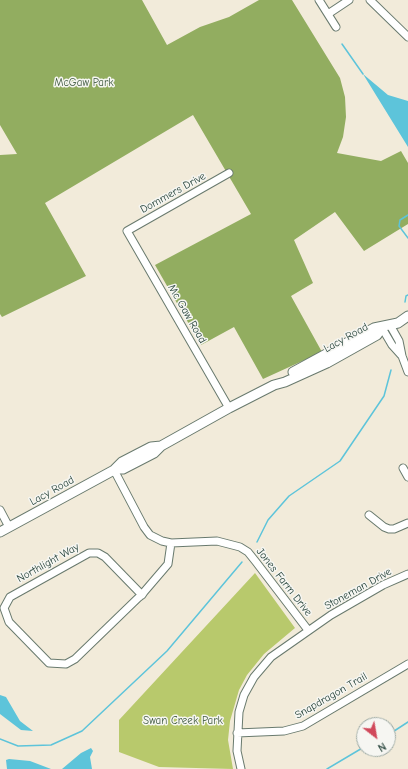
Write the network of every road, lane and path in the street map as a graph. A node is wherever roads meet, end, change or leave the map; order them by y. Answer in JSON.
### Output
{"nodes":[{"id":1,"x":319,"y":0,"type":"edge"},
{"id":2,"x":349,"y":0,"type":"edge"},
{"id":3,"x":370,"y":0,"type":"edge"},
{"id":4,"x":328,"y":14,"type":"junction"},
{"id":5,"x":336,"y":27,"type":"dead end"},
{"id":6,"x":408,"y":37,"type":"edge"},
{"id":7,"x":229,"y":173,"type":"dead end"},
{"id":8,"x":127,"y":231,"type":"joint"},
{"id":9,"x":408,"y":316,"type":"edge"},
{"id":10,"x":386,"y":326,"type":"junction"},
{"id":11,"x":408,"y":372,"type":"edge"},
{"id":12,"x":229,"y":408,"type":"junction"},
{"id":13,"x":403,"y":468,"type":"dead end"},
{"id":14,"x":115,"y":470,"type":"junction"},
{"id":15,"x":408,"y":477,"type":"edge"},
{"id":16,"x":0,"y":510,"type":"edge"},
{"id":17,"x":369,"y":515,"type":"dead end"},
{"id":18,"x":408,"y":523,"type":"edge"},
{"id":19,"x":9,"y":527,"type":"junction"},
{"id":20,"x":0,"y":532,"type":"edge"},
{"id":21,"x":171,"y":543,"type":"junction"},
{"id":22,"x":408,"y":574,"type":"edge"},
{"id":23,"x":142,"y":595,"type":"junction"},
{"id":24,"x":308,"y":630,"type":"junction"},
{"id":25,"x":408,"y":664,"type":"edge"},
{"id":26,"x":237,"y":733,"type":"junction"},
{"id":27,"x":241,"y":769,"type":"edge"}],
"edges":[{"from":1,"to":4,"type":"street"},
{"from":2,"to":4,"type":"street"},
{"from":3,"to":6,"type":"street"},
{"from":4,"to":5,"type":"street"},
{"from":7,"to":8,"type":"street","name":"Dommers Drive"},
{"from":8,"to":12,"type":"street","name":"Mc Gaw Road"},
{"from":9,"to":10,"type":"main road","name":"Lacy Road"},
{"from":10,"to":11,"type":"street"},
{"from":10,"to":12,"type":"main road","name":"Lacy Road"},
{"from":12,"to":14,"type":"main road","name":"Lacy Road"},
{"from":13,"to":15,"type":"street"},
{"from":14,"to":19,"type":"main road","name":"Lacy Road"},
{"from":14,"to":21,"type":"street","name":"Jones Farm Drive"},
{"from":16,"to":19,"type":"street"},
{"from":17,"to":18,"type":"street"},
{"from":19,"to":20,"type":"main road","name":"Lacy Road"},
{"from":21,"to":23,"type":"street","name":"Northlight Way"},
{"from":21,"to":24,"type":"street","name":"Jones Farm Drive"},
{"from":22,"to":24,"type":"street","name":"Stoneman Drive"},
{"from":23,"to":23,"type":"street","name":"Northlight Way"},
{"from":24,"to":26,"type":"street","name":"Stoneman Drive"},
{"from":25,"to":26,"type":"street","name":"Snapdragon Trail"},
{"from":26,"to":27,"type":"street","name":"Stoneman Drive"}]}
